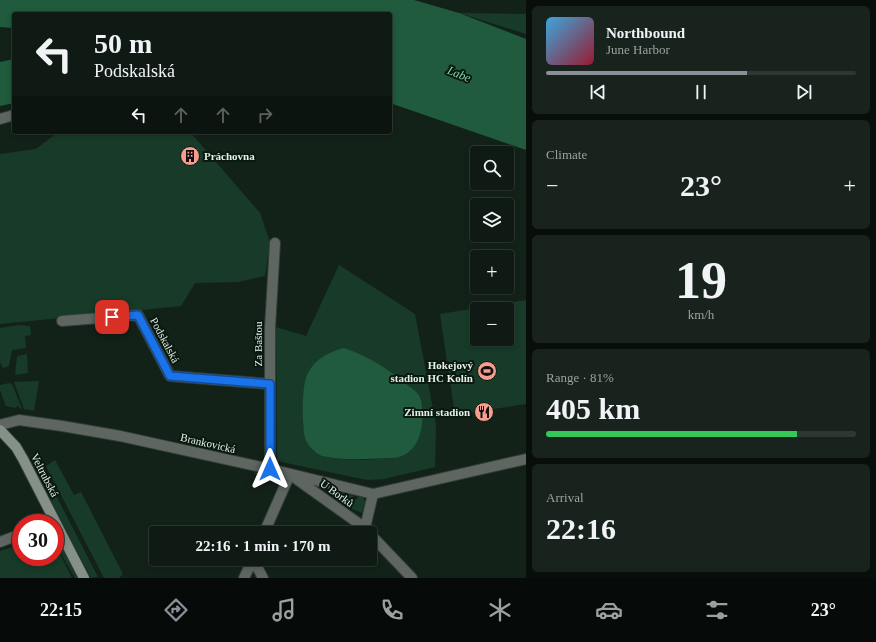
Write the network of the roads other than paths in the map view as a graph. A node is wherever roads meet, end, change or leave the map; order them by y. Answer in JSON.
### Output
{"nodes":[{"id":1,"x":12,"y":116,"type":"edge"},
{"id":2,"x":0,"y":119,"type":"edge"},
{"id":3,"x":275,"y":243,"type":"dead end"},
{"id":4,"x":62,"y":321,"type":"dead end"},
{"id":5,"x":270,"y":384,"type":"junction"},
{"id":6,"x":0,"y":425,"type":"edge"},
{"id":7,"x":0,"y":430,"type":"edge"},
{"id":8,"x":526,"y":459,"type":"edge"},
{"id":9,"x":270,"y":469,"type":"junction"},
{"id":10,"x":290,"y":474,"type":"junction"},
{"id":11,"x":374,"y":494,"type":"junction"},
{"id":12,"x":48,"y":514,"type":"edge"},
{"id":13,"x":267,"y":526,"type":"edge"},
{"id":14,"x":360,"y":526,"type":"edge"},
{"id":15,"x":369,"y":526,"type":"edge"},
{"id":16,"x":12,"y":537,"type":"edge"},
{"id":17,"x":377,"y":541,"type":"edge"},
{"id":18,"x":0,"y":542,"type":"edge"},
{"id":19,"x":64,"y":543,"type":"edge"},
{"id":20,"x":250,"y":566,"type":"edge"},
{"id":21,"x":257,"y":566,"type":"edge"},
{"id":22,"x":84,"y":578,"type":"edge"},
{"id":23,"x":244,"y":578,"type":"edge"},
{"id":24,"x":263,"y":578,"type":"edge"},
{"id":25,"x":412,"y":578,"type":"edge"}],
"edges":[{"from":1,"to":2,"type":"street"},
{"from":3,"to":5,"type":"street","name":"Za Baštou"},
{"from":4,"to":5,"type":"street","name":"Podskalská"},
{"from":5,"to":9,"type":"street","name":"Za Baštou"},
{"from":6,"to":9,"type":"street","name":"Brankovická"},
{"from":7,"to":12,"type":"street","name":"Veltrubská"},
{"from":8,"to":11,"type":"street","name":"Brankovická"},
{"from":9,"to":10,"type":"street","name":"Brankovická"},
{"from":10,"to":11,"type":"street","name":"Brankovická"},
{"from":10,"to":13,"type":"street"},
{"from":10,"to":14,"type":"street","name":"U Borků"},
{"from":11,"to":15,"type":"street"},
{"from":16,"to":18,"type":"street"},
{"from":17,"to":25,"type":"street","name":"U Borků"},
{"from":19,"to":22,"type":"street","name":"Veltrubská"},
{"from":20,"to":23,"type":"street"},
{"from":21,"to":24,"type":"street"}]}
